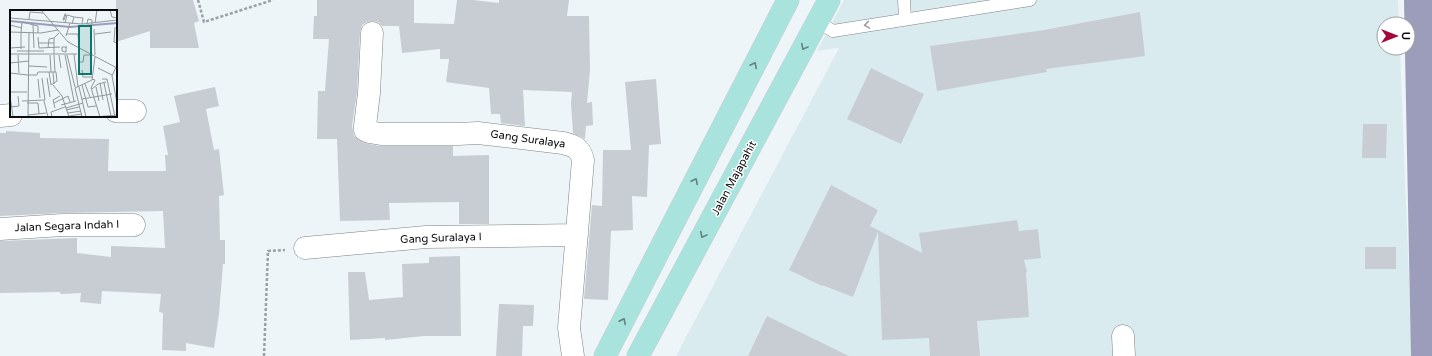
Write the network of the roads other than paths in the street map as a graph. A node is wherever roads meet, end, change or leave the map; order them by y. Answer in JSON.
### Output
{"nodes":[{"id":1,"x":788,"y":0,"type":"edge"},
{"id":2,"x":829,"y":0,"type":"edge"},
{"id":3,"x":904,"y":0,"type":"edge"},
{"id":4,"x":1030,"y":0,"type":"edge"},
{"id":5,"x":905,"y":19,"type":"junction"},
{"id":6,"x":818,"y":22,"type":"junction"},
{"id":7,"x":372,"y":33,"type":"dead end"},
{"id":8,"x":10,"y":115,"type":"edge"},
{"id":9,"x":0,"y":116,"type":"edge"},
{"id":10,"x":134,"y":225,"type":"dead end"},
{"id":11,"x":0,"y":229,"type":"edge"},
{"id":12,"x":577,"y":235,"type":"junction"},
{"id":13,"x":305,"y":248,"type":"road end"},
{"id":14,"x":572,"y":356,"type":"edge"},
{"id":15,"x":605,"y":356,"type":"edge"},
{"id":16,"x":638,"y":356,"type":"edge"}],
"edges":[{"from":15,"to":1,"type":"main road","one_way":true},
{"from":2,"to":6,"type":"main road","name":"Jalan Majapahit"},
{"from":3,"to":5,"type":"lane"},
{"from":4,"to":5,"type":"lane"},
{"from":5,"to":6,"type":"lane","one_way":true},
{"from":6,"to":16,"type":"main road","name":"Jalan Majapahit","one_way":true},
{"from":7,"to":12,"type":"street","name":"Gang Suralaya"},
{"from":8,"to":9,"type":"street"},
{"from":10,"to":11,"type":"street","name":"Jalan Segara Indah I"},
{"from":12,"to":13,"type":"street","name":"Gang Suralaya I"},
{"from":12,"to":14,"type":"street","name":"Gang Suralaya"}]}
